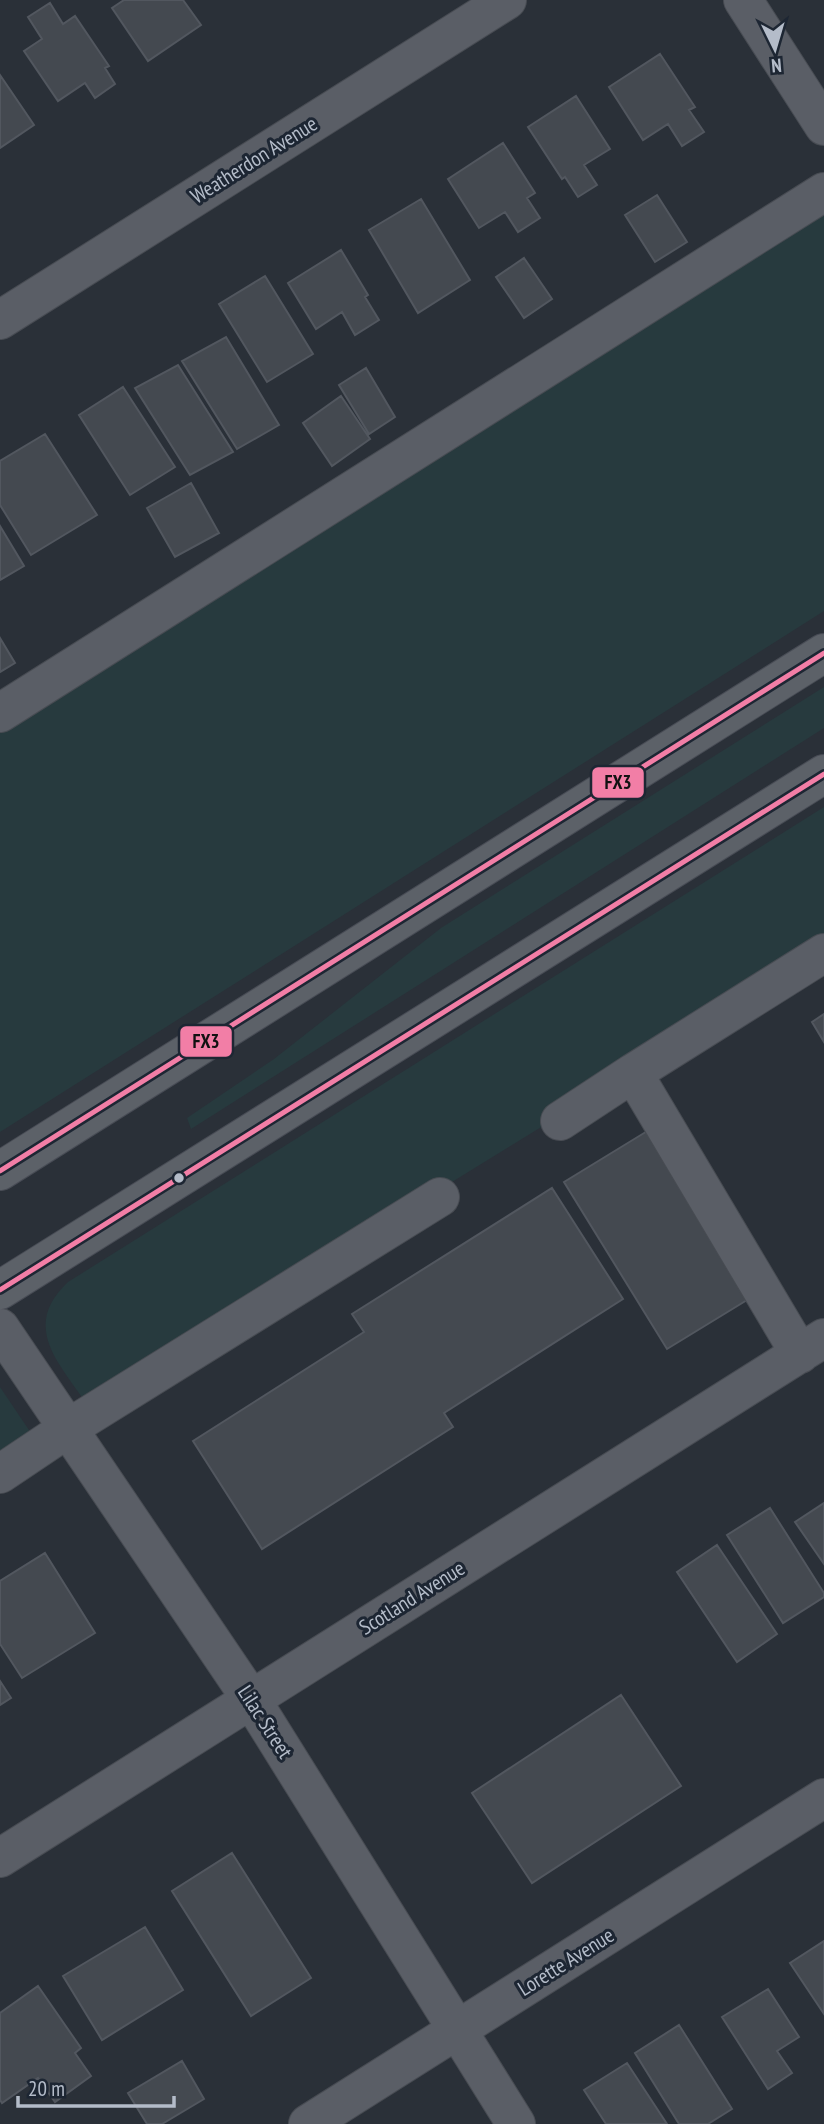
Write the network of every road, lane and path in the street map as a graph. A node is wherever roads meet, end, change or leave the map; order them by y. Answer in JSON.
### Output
{"nodes":[{"id":1,"x":507,"y":0,"type":"edge"},
{"id":2,"x":743,"y":0,"type":"edge"},
{"id":3,"x":824,"y":127,"type":"edge"},
{"id":4,"x":824,"y":192,"type":"edge"},
{"id":5,"x":0,"y":320,"type":"edge"},
{"id":6,"x":824,"y":653,"type":"edge"},
{"id":7,"x":0,"y":713,"type":"edge"},
{"id":8,"x":824,"y":774,"type":"edge"},
{"id":9,"x":824,"y":953,"type":"edge"},
{"id":10,"x":633,"y":1073,"type":"junction"},
{"id":11,"x":560,"y":1121,"type":"dead end"},
{"id":12,"x":0,"y":1171,"type":"edge"},
{"id":13,"x":440,"y":1197,"type":"dead end"},
{"id":14,"x":0,"y":1290,"type":"edge"},
{"id":15,"x":0,"y":1328,"type":"edge"},
{"id":16,"x":812,"y":1346,"type":"edge"},
{"id":17,"x":67,"y":1429,"type":"junction"},
{"id":18,"x":0,"y":1474,"type":"edge"},
{"id":19,"x":251,"y":1699,"type":"junction"},
{"id":20,"x":824,"y":1798,"type":"edge"},
{"id":21,"x":0,"y":1858,"type":"edge"},
{"id":22,"x":456,"y":2031,"type":"junction"},
{"id":23,"x":308,"y":2124,"type":"edge"},
{"id":24,"x":516,"y":2124,"type":"edge"}],
"edges":[{"from":1,"to":5,"type":"street","name":"Weatherdon Avenue"},
{"from":2,"to":3,"type":"street"},
{"from":4,"to":7,"type":"street"},
{"from":6,"to":12,"type":"main road"},
{"from":8,"to":14,"type":"main road"},
{"from":9,"to":10,"type":"street"},
{"from":10,"to":11,"type":"street"},
{"from":10,"to":16,"type":"street"},
{"from":13,"to":17,"type":"street"},
{"from":15,"to":17,"type":"street","name":"Lilac Street"},
{"from":16,"to":19,"type":"street","name":"Scotland Avenue"},
{"from":17,"to":18,"type":"street"},
{"from":17,"to":19,"type":"street","name":"Lilac Street"},
{"from":19,"to":21,"type":"street","name":"Scotland Avenue"},
{"from":19,"to":22,"type":"street","name":"Lilac Street"},
{"from":20,"to":22,"type":"street","name":"Lorette Avenue"},
{"from":22,"to":23,"type":"street","name":"Lorette Avenue"},
{"from":22,"to":24,"type":"street","name":"Lilac Street"}]}
